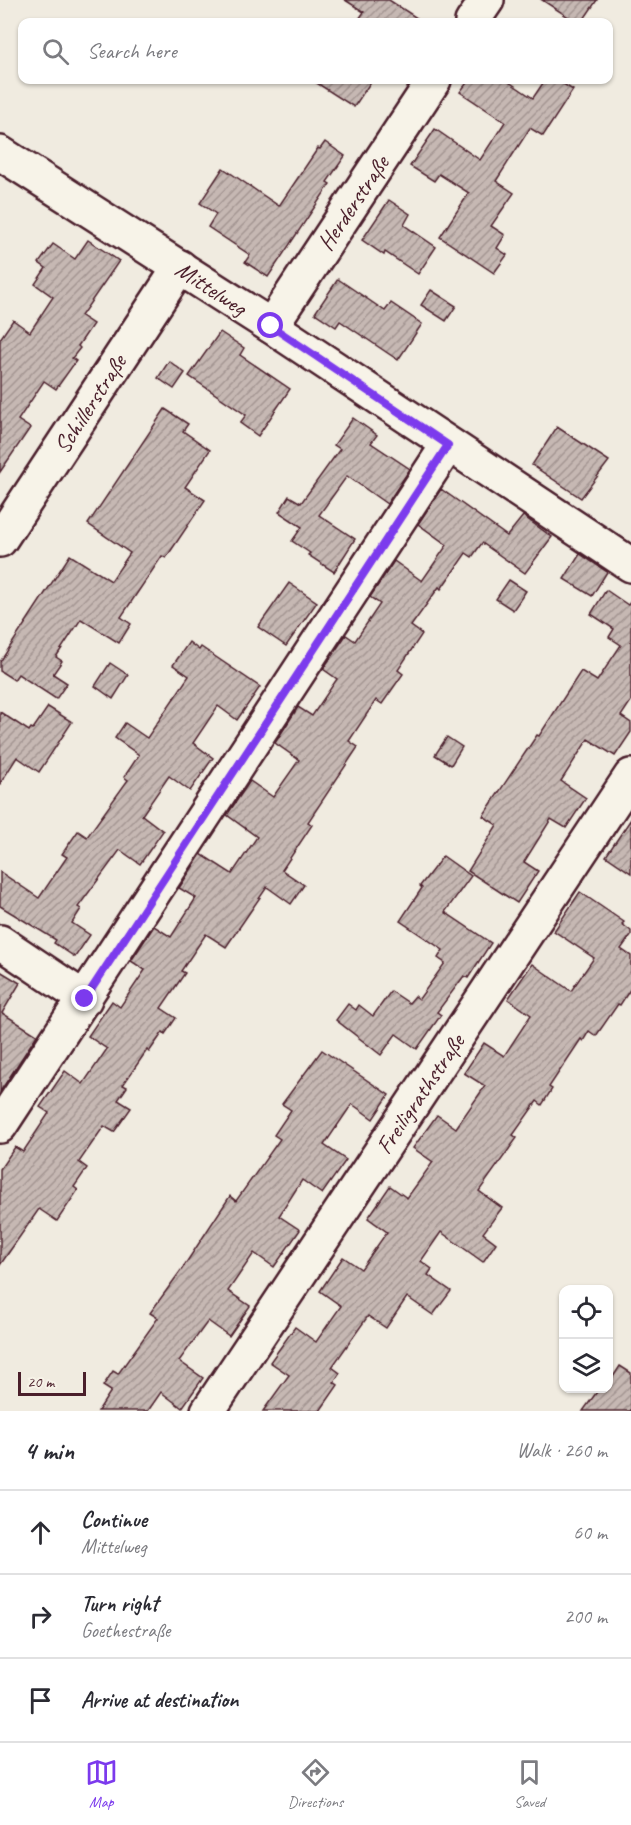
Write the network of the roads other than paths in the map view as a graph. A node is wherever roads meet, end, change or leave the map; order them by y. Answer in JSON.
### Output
{"nodes":[{"id":1,"x":487,"y":0,"type":"edge"},
{"id":2,"x":475,"y":18,"type":"edge"},
{"id":3,"x":431,"y":84,"type":"edge"},
{"id":4,"x":0,"y":153,"type":"edge"},
{"id":5,"x":180,"y":267,"type":"junction"},
{"id":6,"x":271,"y":326,"type":"junction"},
{"id":7,"x":448,"y":445,"type":"junction"},
{"id":8,"x":0,"y":540,"type":"edge"},
{"id":9,"x":631,"y":565,"type":"edge"},
{"id":10,"x":631,"y":777,"type":"edge"},
{"id":11,"x":0,"y":942,"type":"edge"},
{"id":12,"x":85,"y":999,"type":"junction"},
{"id":13,"x":0,"y":1126,"type":"edge"},
{"id":14,"x":208,"y":1411,"type":"edge"}],
"edges":[{"from":1,"to":2,"type":"street"},
{"from":3,"to":6,"type":"street","name":"Herderstraße"},
{"from":4,"to":5,"type":"street","name":"Mittelweg"},
{"from":5,"to":6,"type":"street","name":"Mittelweg"},
{"from":5,"to":8,"type":"street","name":"Schillerstraße"},
{"from":6,"to":7,"type":"street","name":"Mittelweg"},
{"from":7,"to":9,"type":"street","name":"Mittelweg"},
{"from":7,"to":12,"type":"street"},
{"from":10,"to":14,"type":"street","name":"Freiligrathstraße"},
{"from":11,"to":12,"type":"street"},
{"from":12,"to":13,"type":"street"}]}
